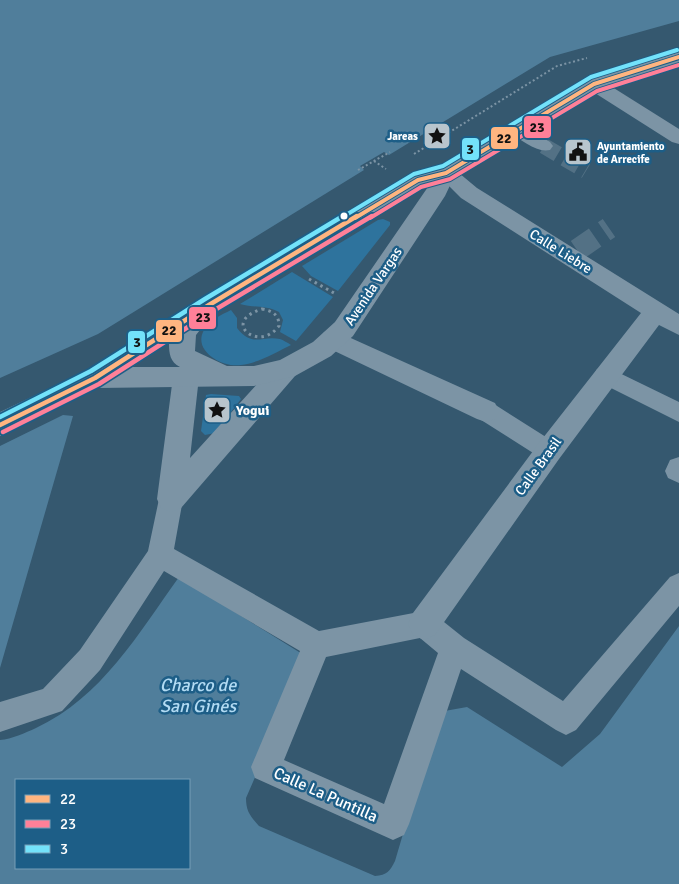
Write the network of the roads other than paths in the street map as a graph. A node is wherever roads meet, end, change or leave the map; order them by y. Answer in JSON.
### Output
{"nodes":[{"id":1,"x":679,"y":57,"type":"edge"},
{"id":2,"x":594,"y":84,"type":"junction"},
{"id":3,"x":516,"y":129,"type":"junction"},
{"id":4,"x":679,"y":138,"type":"edge"},
{"id":5,"x":544,"y":146,"type":"tunnel mouth"},
{"id":6,"x":446,"y":173,"type":"junction"},
{"id":7,"x":394,"y":194,"type":"junction"},
{"id":8,"x":425,"y":210,"type":"junction"},
{"id":9,"x":209,"y":305,"type":"junction"},
{"id":10,"x":656,"y":311,"type":"junction"},
{"id":11,"x":679,"y":326,"type":"edge"},
{"id":12,"x":333,"y":339,"type":"junction"},
{"id":13,"x":286,"y":369,"type":"junction"},
{"id":14,"x":605,"y":375,"type":"junction"},
{"id":15,"x":186,"y":376,"type":"junction"},
{"id":16,"x":227,"y":376,"type":"junction"},
{"id":17,"x":95,"y":378,"type":"junction"},
{"id":18,"x":486,"y":410,"type":"joint"},
{"id":19,"x":679,"y":413,"type":"edge"},
{"id":20,"x":0,"y":425,"type":"edge"},
{"id":21,"x":549,"y":451,"type":"junction"},
{"id":22,"x":679,"y":467,"type":"edge"},
{"id":23,"x":679,"y":472,"type":"edge"},
{"id":24,"x":171,"y":499,"type":"junction"},
{"id":25,"x":160,"y":555,"type":"junction"},
{"id":26,"x":679,"y":586,"type":"edge"},
{"id":27,"x":424,"y":624,"type":"junction"},
{"id":28,"x":317,"y":645,"type":"junction"},
{"id":29,"x":454,"y":648,"type":"junction"},
{"id":30,"x":0,"y":717,"type":"edge"}],
"edges":[{"from":1,"to":2,"type":"street"},
{"from":2,"to":3,"type":"street"},
{"from":2,"to":4,"type":"street"},
{"from":3,"to":5,"type":"street"},
{"from":3,"to":6,"type":"street"},
{"from":6,"to":7,"type":"street"},
{"from":6,"to":8,"type":"street","name":"Avenida Vargas"},
{"from":6,"to":10,"type":"street","name":"Calle Liebre"},
{"from":7,"to":8,"type":"street"},
{"from":7,"to":9,"type":"street"},
{"from":8,"to":12,"type":"street","name":"Avenida Vargas"},
{"from":9,"to":16,"type":"street"},
{"from":9,"to":17,"type":"street"},
{"from":10,"to":11,"type":"street","name":"Calle Liebre"},
{"from":10,"to":14,"type":"street","name":"Calle Brasil"},
{"from":12,"to":13,"type":"street","name":"Avenida Vargas"},
{"from":12,"to":18,"type":"street"},
{"from":13,"to":16,"type":"street","name":"Avenida Vargas"},
{"from":13,"to":24,"type":"street"},
{"from":14,"to":19,"type":"street"},
{"from":14,"to":21,"type":"street","name":"Calle Brasil"},
{"from":15,"to":16,"type":"street","name":"Avenida Vargas"},
{"from":15,"to":17,"type":"street","name":"Avenida Vargas"},
{"from":15,"to":24,"type":"street"},
{"from":17,"to":20,"type":"street"},
{"from":18,"to":21,"type":"street"},
{"from":21,"to":27,"type":"street","name":"Calle Brasil"},
{"from":22,"to":23,"type":"street"},
{"from":24,"to":25,"type":"street"},
{"from":25,"to":28,"type":"street"},
{"from":25,"to":30,"type":"street"},
{"from":26,"to":29,"type":"street"},
{"from":27,"to":28,"type":"street"},
{"from":27,"to":29,"type":"street"},
{"from":28,"to":29,"type":"street","name":"Calle La Puntilla"}]}
